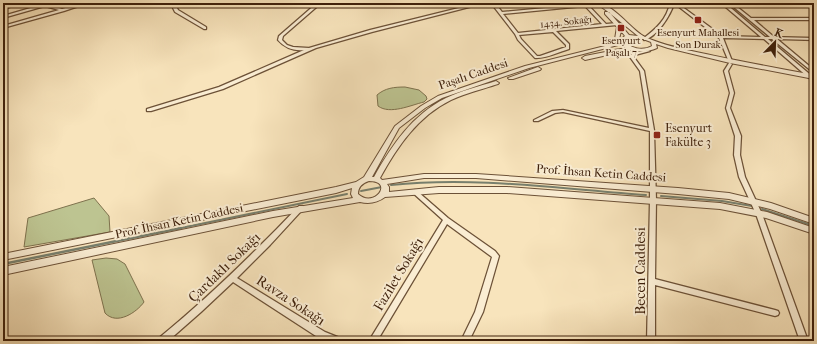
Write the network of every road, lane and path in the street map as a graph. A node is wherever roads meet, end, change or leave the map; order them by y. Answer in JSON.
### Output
{"nodes":[{"id":1,"x":21,"y":3,"type":"edge"},
{"id":2,"x":68,"y":3,"type":"edge"},
{"id":3,"x":86,"y":3,"type":"edge"},
{"id":4,"x":180,"y":3,"type":"edge"},
{"id":5,"x":319,"y":3,"type":"edge"},
{"id":6,"x":483,"y":3,"type":"edge"},
{"id":7,"x":494,"y":3,"type":"edge"},
{"id":8,"x":598,"y":3,"type":"edge"},
{"id":9,"x":672,"y":3,"type":"edge"},
{"id":10,"x":675,"y":3,"type":"edge"},
{"id":11,"x":723,"y":3,"type":"edge"},
{"id":12,"x":767,"y":3,"type":"edge"},
{"id":13,"x":41,"y":4,"type":"edge"},
{"id":14,"x":545,"y":4,"type":"edge"},
{"id":15,"x":732,"y":4,"type":"edge"},
{"id":16,"x":586,"y":5,"type":"junction"},
{"id":17,"x":3,"y":8,"type":"edge"},
{"id":18,"x":56,"y":8,"type":"junction"},
{"id":19,"x":549,"y":9,"type":"junction"},
{"id":20,"x":63,"y":10,"type":"junction"},
{"id":21,"x":500,"y":12,"type":"junction"},
{"id":22,"x":3,"y":17,"type":"edge"},
{"id":23,"x":750,"y":19,"type":"junction"},
{"id":24,"x":814,"y":19,"type":"edge"},
{"id":25,"x":605,"y":25,"type":"junction"},
{"id":26,"x":618,"y":25,"type":"junction"},
{"id":27,"x":3,"y":27,"type":"edge"},
{"id":28,"x":205,"y":28,"type":"dead end"},
{"id":29,"x":554,"y":31,"type":"junction"},
{"id":30,"x":655,"y":32,"type":"junction"},
{"id":31,"x":517,"y":34,"type":"junction"},
{"id":32,"x":628,"y":36,"type":"junction"},
{"id":33,"x":721,"y":37,"type":"junction"},
{"id":34,"x":644,"y":38,"type":"junction"},
{"id":35,"x":766,"y":38,"type":"junction"},
{"id":36,"x":774,"y":38,"type":"junction"},
{"id":37,"x":814,"y":39,"type":"edge"},
{"id":38,"x":622,"y":41,"type":"junction"},
{"id":39,"x":652,"y":42,"type":"junction"},
{"id":40,"x":611,"y":46,"type":"junction"},
{"id":41,"x":315,"y":47,"type":"junction"},
{"id":42,"x":292,"y":48,"type":"junction"},
{"id":43,"x":632,"y":48,"type":"junction"},
{"id":44,"x":650,"y":50,"type":"junction"},
{"id":45,"x":616,"y":51,"type":"junction"},
{"id":46,"x":631,"y":56,"type":"junction"},
{"id":47,"x":291,"y":58,"type":"junction"},
{"id":48,"x":730,"y":61,"type":"junction"},
{"id":49,"x":813,"y":77,"type":"edge"},
{"id":50,"x":149,"y":110,"type":"dead end"},
{"id":51,"x":536,"y":120,"type":"dead end"},
{"id":52,"x":652,"y":130,"type":"junction"},
{"id":53,"x":366,"y":180,"type":"junction"},
{"id":54,"x":380,"y":181,"type":"junction"},
{"id":55,"x":358,"y":184,"type":"junction"},
{"id":56,"x":652,"y":189,"type":"junction"},
{"id":57,"x":415,"y":192,"type":"junction"},
{"id":58,"x":383,"y":195,"type":"junction"},
{"id":59,"x":361,"y":199,"type":"junction"},
{"id":60,"x":653,"y":200,"type":"junction"},
{"id":61,"x":754,"y":202,"type":"junction"},
{"id":62,"x":301,"y":208,"type":"junction"},
{"id":63,"x":759,"y":214,"type":"junction"},
{"id":64,"x":446,"y":220,"type":"junction"},
{"id":65,"x":814,"y":221,"type":"edge"},
{"id":66,"x":814,"y":231,"type":"edge"},
{"id":67,"x":3,"y":257,"type":"edge"},
{"id":68,"x":3,"y":270,"type":"edge"},
{"id":69,"x":232,"y":278,"type":"junction"},
{"id":70,"x":652,"y":281,"type":"junction"},
{"id":71,"x":775,"y":313,"type":"dead end"},
{"id":72,"x":162,"y":341,"type":"edge"},
{"id":73,"x":337,"y":341,"type":"edge"},
{"id":74,"x":373,"y":341,"type":"edge"},
{"id":75,"x":465,"y":341,"type":"edge"},
{"id":76,"x":651,"y":341,"type":"edge"},
{"id":77,"x":804,"y":341,"type":"edge"}],
"edges":[{"from":1,"to":17,"type":"street"},
{"from":2,"to":18,"type":"street"},
{"from":3,"to":20,"type":"street"},
{"from":4,"to":28,"type":"street"},
{"from":5,"to":42,"type":"street"},
{"from":6,"to":41,"type":"street"},
{"from":7,"to":21,"type":"street"},
{"from":8,"to":16,"type":"street"},
{"from":8,"to":26,"type":"street"},
{"from":8,"to":34,"type":"street"},
{"from":9,"to":30,"type":"street"},
{"from":10,"to":33,"type":"street"},
{"from":11,"to":35,"type":"street"},
{"from":12,"to":15,"type":"street"},
{"from":13,"to":18,"type":"street"},
{"from":13,"to":22,"type":"street"},
{"from":14,"to":19,"type":"street"},
{"from":14,"to":21,"type":"street"},
{"from":15,"to":23,"type":"street"},
{"from":16,"to":19,"type":"street"},
{"from":16,"to":25,"type":"street"},
{"from":18,"to":20,"type":"street"},
{"from":19,"to":21,"type":"street"},
{"from":20,"to":27,"type":"street"},
{"from":21,"to":31,"type":"street"},
{"from":23,"to":24,"type":"street"},
{"from":23,"to":36,"type":"street"},
{"from":25,"to":26,"type":"street","name":"1434. Sokağı"},
{"from":25,"to":29,"type":"street","name":"1434. Sokağı"},
{"from":26,"to":32,"type":"street"},
{"from":26,"to":40,"type":"street"},
{"from":29,"to":31,"type":"street","name":"1434. Sokağı"},
{"from":29,"to":31,"type":"street"},
{"from":30,"to":34,"type":"street"},
{"from":30,"to":39,"type":"street"},
{"from":32,"to":34,"type":"street"},
{"from":32,"to":38,"type":"street","name":"Paşalı Caddesi"},
{"from":33,"to":35,"type":"street"},
{"from":33,"to":48,"type":"street"},
{"from":34,"to":39,"type":"street"},
{"from":35,"to":36,"type":"street"},
{"from":35,"to":49,"type":"street"},
{"from":36,"to":37,"type":"street"},
{"from":36,"to":49,"type":"street"},
{"from":38,"to":40,"type":"street","name":"Paşalı Caddesi"},
{"from":38,"to":43,"type":"street"},
{"from":39,"to":44,"type":"street"},
{"from":39,"to":48,"type":"street"},
{"from":40,"to":53,"type":"street","name":"Paşalı Caddesi"},
{"from":41,"to":42,"type":"street"},
{"from":41,"to":47,"type":"street"},
{"from":42,"to":47,"type":"street"},
{"from":43,"to":44,"type":"street"},
{"from":43,"to":45,"type":"street","name":"Paşalı Caddesi"},
{"from":44,"to":46,"type":"street"},
{"from":44,"to":48,"type":"street"},
{"from":45,"to":46,"type":"street"},
{"from":45,"to":54,"type":"street","name":"Paşalı Caddesi"},
{"from":46,"to":52,"type":"street","name":"Becen Caddesi"},
{"from":47,"to":50,"type":"street"},
{"from":48,"to":49,"type":"street"},
{"from":48,"to":61,"type":"street"},
{"from":51,"to":52,"type":"street"},
{"from":52,"to":56,"type":"street","name":"Becen Caddesi"},
{"from":53,"to":54,"type":"street"},
{"from":53,"to":55,"type":"street"},
{"from":54,"to":56,"type":"street","name":"Prof. İhsan Ketin Caddesi"},
{"from":54,"to":58,"type":"street"},
{"from":55,"to":59,"type":"street"},
{"from":55,"to":67,"type":"street","name":"Prof. İhsan Ketin Caddesi"},
{"from":56,"to":60,"type":"street","name":"Becen Caddesi"},
{"from":56,"to":61,"type":"street","name":"Prof. İhsan Ketin Caddesi"},
{"from":57,"to":58,"type":"street","name":"Prof. İhsan Ketin Caddesi"},
{"from":57,"to":60,"type":"street","name":"Prof. İhsan Ketin Caddesi"},
{"from":57,"to":64,"type":"street"},
{"from":58,"to":59,"type":"street"},
{"from":59,"to":62,"type":"street","name":"Prof. İhsan Ketin Caddesi"},
{"from":60,"to":63,"type":"street","name":"Prof. İhsan Ketin Caddesi"},
{"from":60,"to":70,"type":"street","name":"Becen Caddesi"},
{"from":61,"to":63,"type":"street"},
{"from":61,"to":65,"type":"street","name":"Prof. İhsan Ketin Caddesi"},
{"from":62,"to":68,"type":"street","name":"Prof. İhsan Ketin Caddesi"},
{"from":62,"to":69,"type":"street","name":"Çardaklı Sokağı"},
{"from":63,"to":66,"type":"street","name":"Prof. İhsan Ketin Caddesi"},
{"from":63,"to":77,"type":"street"},
{"from":64,"to":74,"type":"street","name":"Fazilet Sokağı"},
{"from":64,"to":75,"type":"street"},
{"from":69,"to":72,"type":"street","name":"Çardaklı Sokağı"},
{"from":69,"to":73,"type":"street","name":"Ravza Sokağı"},
{"from":70,"to":71,"type":"street"},
{"from":70,"to":76,"type":"street","name":"Becen Caddesi"}]}
